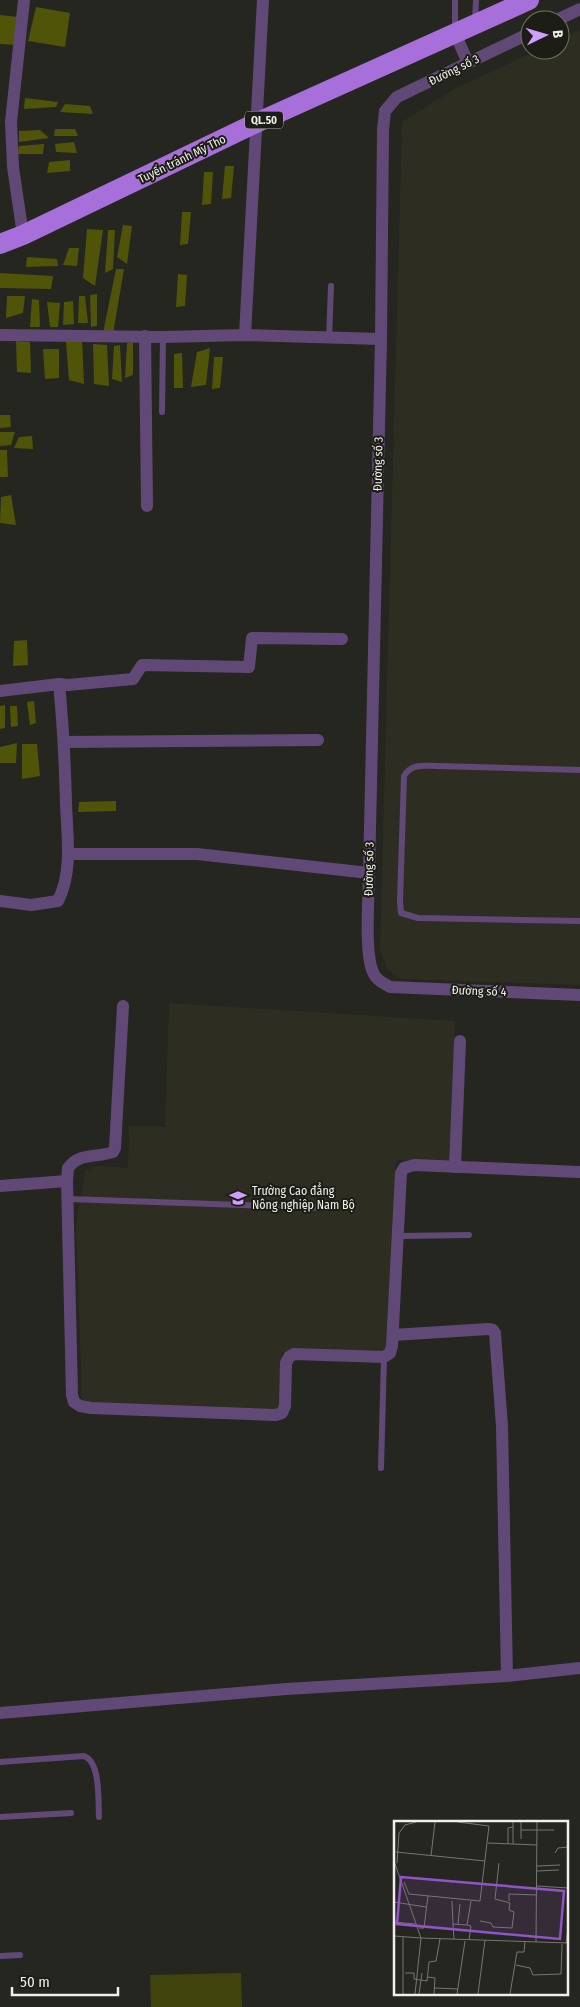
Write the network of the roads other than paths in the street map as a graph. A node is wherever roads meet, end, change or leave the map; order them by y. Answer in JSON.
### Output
{"nodes":[{"id":1,"x":24,"y":0,"type":"edge"},
{"id":2,"x":263,"y":0,"type":"edge"},
{"id":3,"x":455,"y":0,"type":"edge"},
{"id":4,"x":476,"y":0,"type":"edge"},
{"id":5,"x":529,"y":0,"type":"edge"},
{"id":6,"x":475,"y":24,"type":"junction"},
{"id":7,"x":455,"y":33,"type":"junction"},
{"id":8,"x":520,"y":38,"type":"edge"},
{"id":9,"x":468,"y":63,"type":"junction"},
{"id":10,"x":256,"y":123,"type":"junction"},
{"id":11,"x":23,"y":235,"type":"junction"},
{"id":12,"x":0,"y":244,"type":"edge"},
{"id":13,"x":331,"y":286,"type":"dead end"},
{"id":14,"x":0,"y":334,"type":"edge"},
{"id":15,"x":145,"y":336,"type":"junction"},
{"id":16,"x":244,"y":336,"type":"junction"},
{"id":17,"x":163,"y":337,"type":"junction"},
{"id":18,"x":329,"y":339,"type":"junction"},
{"id":19,"x":381,"y":340,"type":"junction"},
{"id":20,"x":162,"y":412,"type":"dead end"},
{"id":21,"x":148,"y":506,"type":"dead end"},
{"id":22,"x":342,"y":639,"type":"dead end"},
{"id":23,"x":59,"y":684,"type":"junction"},
{"id":24,"x":0,"y":691,"type":"edge"},
{"id":25,"x":318,"y":740,"type":"dead end"},
{"id":26,"x":64,"y":742,"type":"junction"},
{"id":27,"x":580,"y":770,"type":"edge"},
{"id":28,"x":68,"y":854,"type":"junction"},
{"id":29,"x":369,"y":873,"type":"junction"},
{"id":30,"x":0,"y":902,"type":"edge"},
{"id":31,"x":580,"y":920,"type":"edge"},
{"id":32,"x":379,"y":981,"type":"joint"},
{"id":33,"x":580,"y":995,"type":"edge"},
{"id":34,"x":123,"y":1006,"type":"dead end"},
{"id":35,"x":460,"y":1041,"type":"dead end"},
{"id":36,"x":455,"y":1167,"type":"junction"},
{"id":37,"x":580,"y":1172,"type":"edge"},
{"id":38,"x":67,"y":1181,"type":"junction"},
{"id":39,"x":0,"y":1186,"type":"edge"},
{"id":40,"x":68,"y":1199,"type":"junction"},
{"id":41,"x":326,"y":1208,"type":"dead end"},
{"id":42,"x":469,"y":1234,"type":"dead end"},
{"id":43,"x":398,"y":1236,"type":"junction"},
{"id":44,"x":392,"y":1335,"type":"junction"},
{"id":45,"x":384,"y":1357,"type":"junction"},
{"id":46,"x":381,"y":1468,"type":"dead end"},
{"id":47,"x":580,"y":1668,"type":"edge"},
{"id":48,"x":507,"y":1676,"type":"junction"},
{"id":49,"x":0,"y":1713,"type":"edge"},
{"id":50,"x":0,"y":1762,"type":"edge"},
{"id":51,"x":71,"y":1813,"type":"dead end"},
{"id":52,"x":0,"y":1817,"type":"edge"},
{"id":53,"x":99,"y":1817,"type":"dead end"},
{"id":54,"x":20,"y":1955,"type":"dead end"},
{"id":55,"x":0,"y":1956,"type":"edge"}],
"edges":[{"from":1,"to":11,"type":"street"},
{"from":2,"to":10,"type":"street"},
{"from":3,"to":7,"type":"lane"},
{"from":4,"to":6,"type":"lane"},
{"from":5,"to":6,"type":"highway","name":"Tuyến tránh Mỹ Tho","number":"QL.50"},
{"from":6,"to":7,"type":"highway","name":"Tuyến tránh Mỹ Tho","number":"QL.50"},
{"from":7,"to":9,"type":"street"},
{"from":7,"to":10,"type":"highway","name":"Tuyến tránh Mỹ Tho","number":"QL.50"},
{"from":8,"to":9,"type":"street","name":"Đường số 3"},
{"from":9,"to":19,"type":"street","name":"Đường số 3"},
{"from":10,"to":11,"type":"highway","name":"Tuyến tránh Mỹ Tho","number":"QL.50"},
{"from":10,"to":16,"type":"street"},
{"from":11,"to":12,"type":"highway","name":"Tuyến tránh Mỹ Tho","number":"QL.50"},
{"from":13,"to":18,"type":"lane"},
{"from":14,"to":15,"type":"street"},
{"from":15,"to":17,"type":"street"},
{"from":15,"to":21,"type":"street"},
{"from":16,"to":17,"type":"street"},
{"from":16,"to":18,"type":"street"},
{"from":17,"to":20,"type":"lane"},
{"from":18,"to":19,"type":"street"},
{"from":19,"to":29,"type":"street","name":"Đường số 3"},
{"from":22,"to":23,"type":"street"},
{"from":23,"to":24,"type":"street"},
{"from":23,"to":26,"type":"street"},
{"from":25,"to":26,"type":"street"},
{"from":26,"to":28,"type":"street"},
{"from":27,"to":31,"type":"lane"},
{"from":28,"to":29,"type":"street"},
{"from":28,"to":30,"type":"street"},
{"from":29,"to":32,"type":"street","name":"Đường số 3"},
{"from":32,"to":33,"type":"street","name":"Đường số 4"},
{"from":34,"to":38,"type":"street"},
{"from":35,"to":36,"type":"street"},
{"from":36,"to":37,"type":"street"},
{"from":36,"to":43,"type":"street"},
{"from":38,"to":39,"type":"street"},
{"from":38,"to":40,"type":"street"},
{"from":40,"to":41,"type":"lane"},
{"from":40,"to":45,"type":"street"},
{"from":42,"to":43,"type":"lane"},
{"from":43,"to":44,"type":"street"},
{"from":44,"to":45,"type":"street"},
{"from":44,"to":48,"type":"street"},
{"from":45,"to":46,"type":"lane"},
{"from":47,"to":48,"type":"street"},
{"from":48,"to":49,"type":"street"},
{"from":50,"to":53,"type":"lane"},
{"from":51,"to":52,"type":"lane"},
{"from":54,"to":55,"type":"lane"}]}
